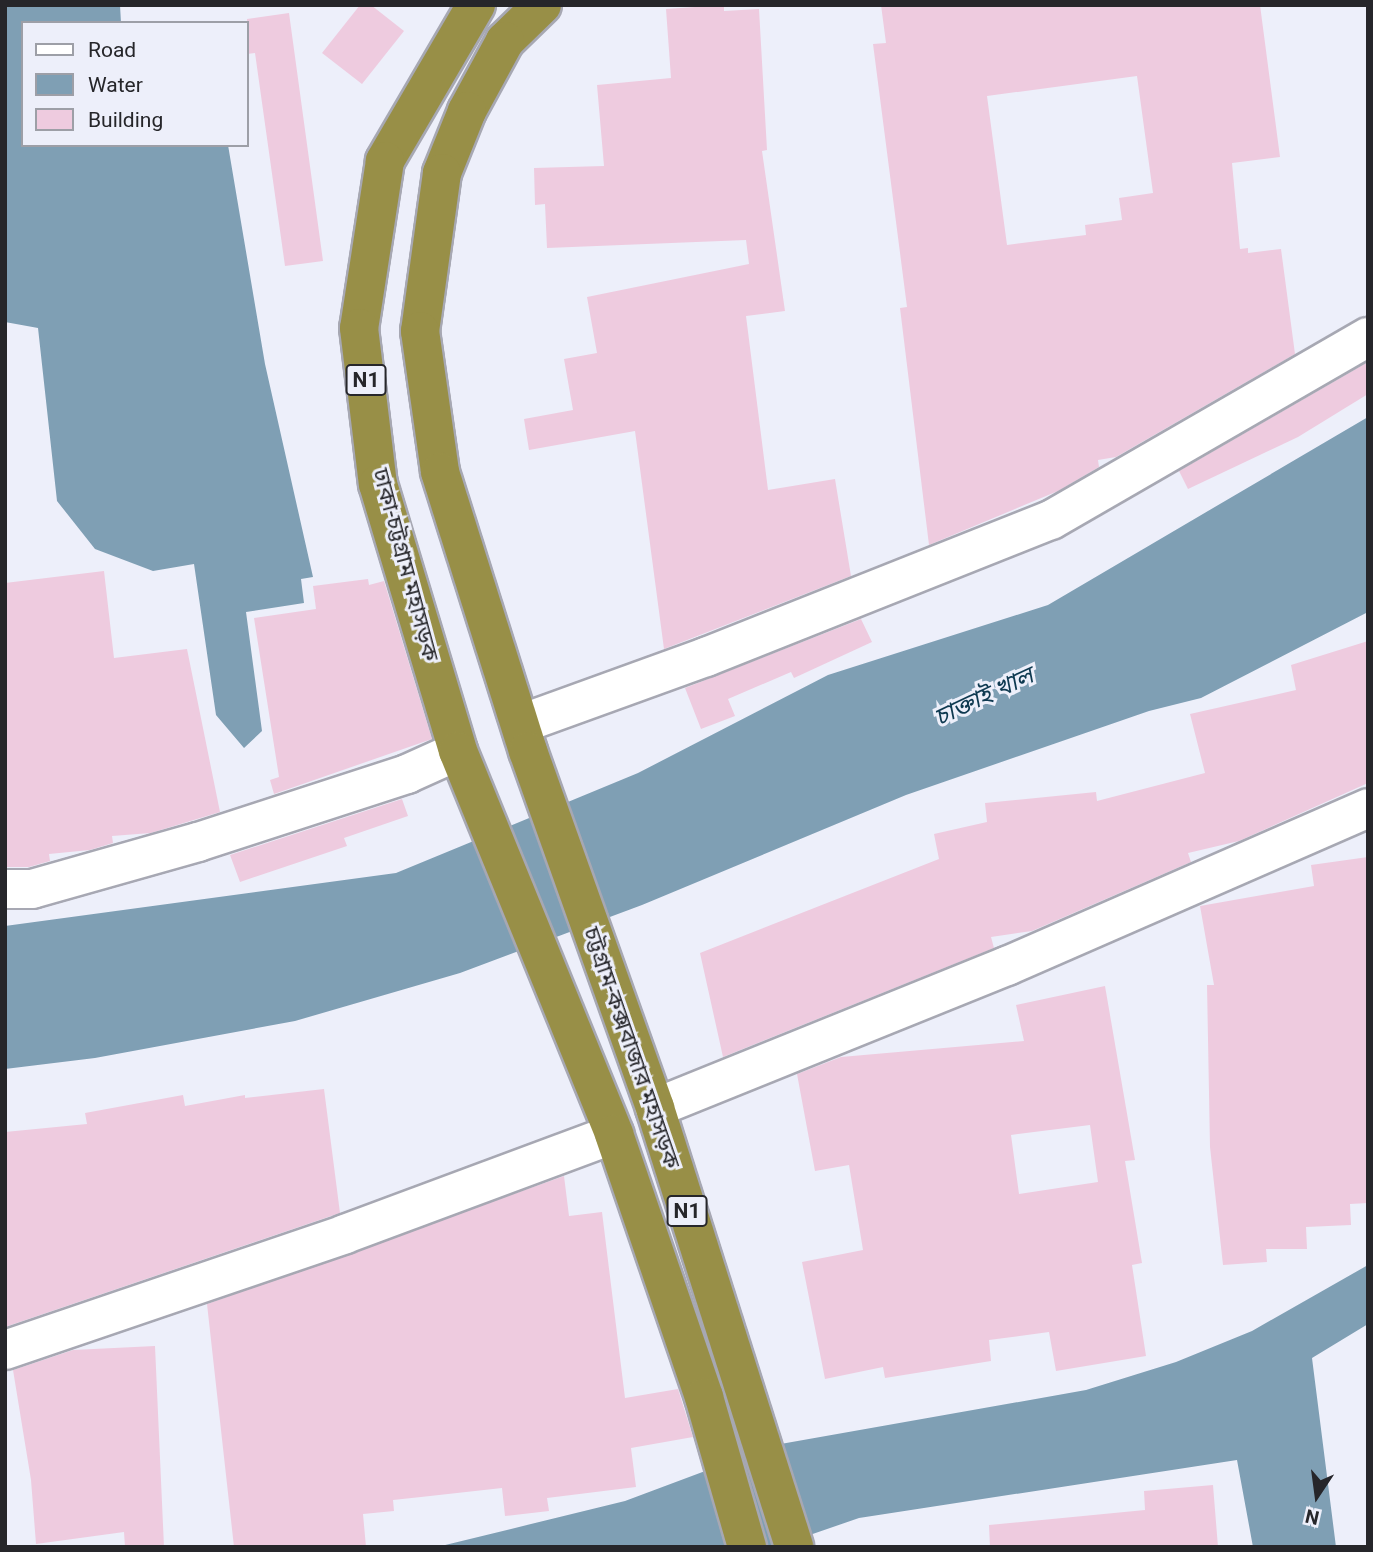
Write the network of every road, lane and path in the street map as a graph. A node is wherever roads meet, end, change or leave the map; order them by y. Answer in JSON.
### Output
{"nodes":[{"id":1,"x":476,"y":5,"type":"edge"},
{"id":2,"x":542,"y":5,"type":"edge"},
{"id":3,"x":1368,"y":337,"type":"edge"},
{"id":4,"x":525,"y":737,"type":"junction"},
{"id":5,"x":461,"y":760,"type":"junction"},
{"id":6,"x":1368,"y":808,"type":"edge"},
{"id":7,"x":5,"y":889,"type":"edge"},
{"id":8,"x":655,"y":1108,"type":"junction"},
{"id":9,"x":614,"y":1134,"type":"junction"},
{"id":10,"x":5,"y":1350,"type":"edge"},
{"id":11,"x":747,"y":1547,"type":"edge"},
{"id":12,"x":794,"y":1547,"type":"edge"}],
"edges":[{"from":1,"to":5,"type":"highway","name":"ঢাকা-চট্টগ্রাম মহাসড়ক","number":"N1"},
{"from":2,"to":4,"type":"highway","number":"N1"},
{"from":3,"to":4,"type":"street"},
{"from":4,"to":8,"type":"highway","name":"চট্টগ্রাম-কক্সবাজার মহাসড়ক","number":"N1"},
{"from":5,"to":7,"type":"street"},
{"from":5,"to":9,"type":"highway","name":"চট্টগ্রাম-কক্সবাজার মহাসড়ক","number":"N1"},
{"from":6,"to":8,"type":"street"},
{"from":8,"to":12,"type":"highway","name":"চট্টগ্রাম-কক্সবাজার মহাসড়ক","number":"N1"},
{"from":9,"to":10,"type":"street"},
{"from":9,"to":11,"type":"highway","name":"চট্টগ্রাম-কক্সবাজার মহাসড়ক","number":"N1"}]}
